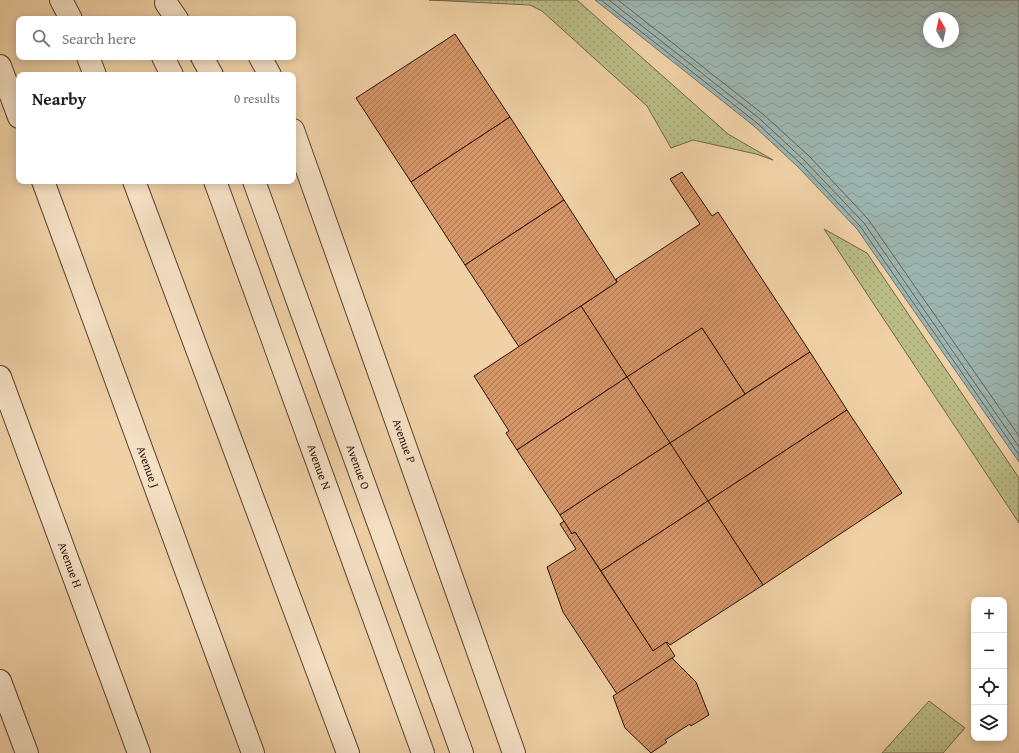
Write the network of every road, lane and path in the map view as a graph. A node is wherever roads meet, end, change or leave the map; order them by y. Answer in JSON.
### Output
{"nodes":[{"id":1,"x":61,"y":0,"type":"edge"},
{"id":2,"x":69,"y":16,"type":"edge"},
{"id":3,"x":89,"y":60,"type":"edge"},
{"id":4,"x":164,"y":60,"type":"edge"},
{"id":5,"x":204,"y":60,"type":"edge"},
{"id":6,"x":262,"y":60,"type":"edge"},
{"id":7,"x":0,"y":66,"type":"edge"},
{"id":8,"x":93,"y":72,"type":"edge"},
{"id":9,"x":170,"y":72,"type":"edge"},
{"id":10,"x":210,"y":72,"type":"edge"},
{"id":11,"x":268,"y":72,"type":"edge"},
{"id":12,"x":16,"y":109,"type":"edge"},
{"id":13,"x":296,"y":138,"type":"edge"},
{"id":14,"x":43,"y":184,"type":"edge"},
{"id":15,"x":135,"y":184,"type":"edge"},
{"id":16,"x":216,"y":184,"type":"edge"},
{"id":17,"x":255,"y":184,"type":"edge"},
{"id":18,"x":0,"y":377,"type":"edge"},
{"id":19,"x":0,"y":681,"type":"edge"},
{"id":20,"x":27,"y":753,"type":"edge"},
{"id":21,"x":139,"y":753,"type":"edge"},
{"id":22,"x":253,"y":753,"type":"edge"},
{"id":23,"x":348,"y":753,"type":"edge"},
{"id":24,"x":424,"y":753,"type":"edge"},
{"id":25,"x":462,"y":753,"type":"edge"},
{"id":26,"x":514,"y":753,"type":"edge"}],
"edges":[{"from":1,"to":2,"type":"lane"},
{"from":3,"to":8,"type":"lane"},
{"from":4,"to":9,"type":"lane"},
{"from":5,"to":10,"type":"lane"},
{"from":6,"to":11,"type":"lane"},
{"from":7,"to":12,"type":"lane"},
{"from":13,"to":26,"type":"lane","name":"Avenue P"},
{"from":14,"to":22,"type":"lane","name":"Avenue J"},
{"from":15,"to":23,"type":"lane"},
{"from":16,"to":24,"type":"lane","name":"Avenue N"},
{"from":17,"to":25,"type":"lane","name":"Avenue O"},
{"from":18,"to":21,"type":"lane","name":"Avenue H"},
{"from":19,"to":20,"type":"lane"}]}
